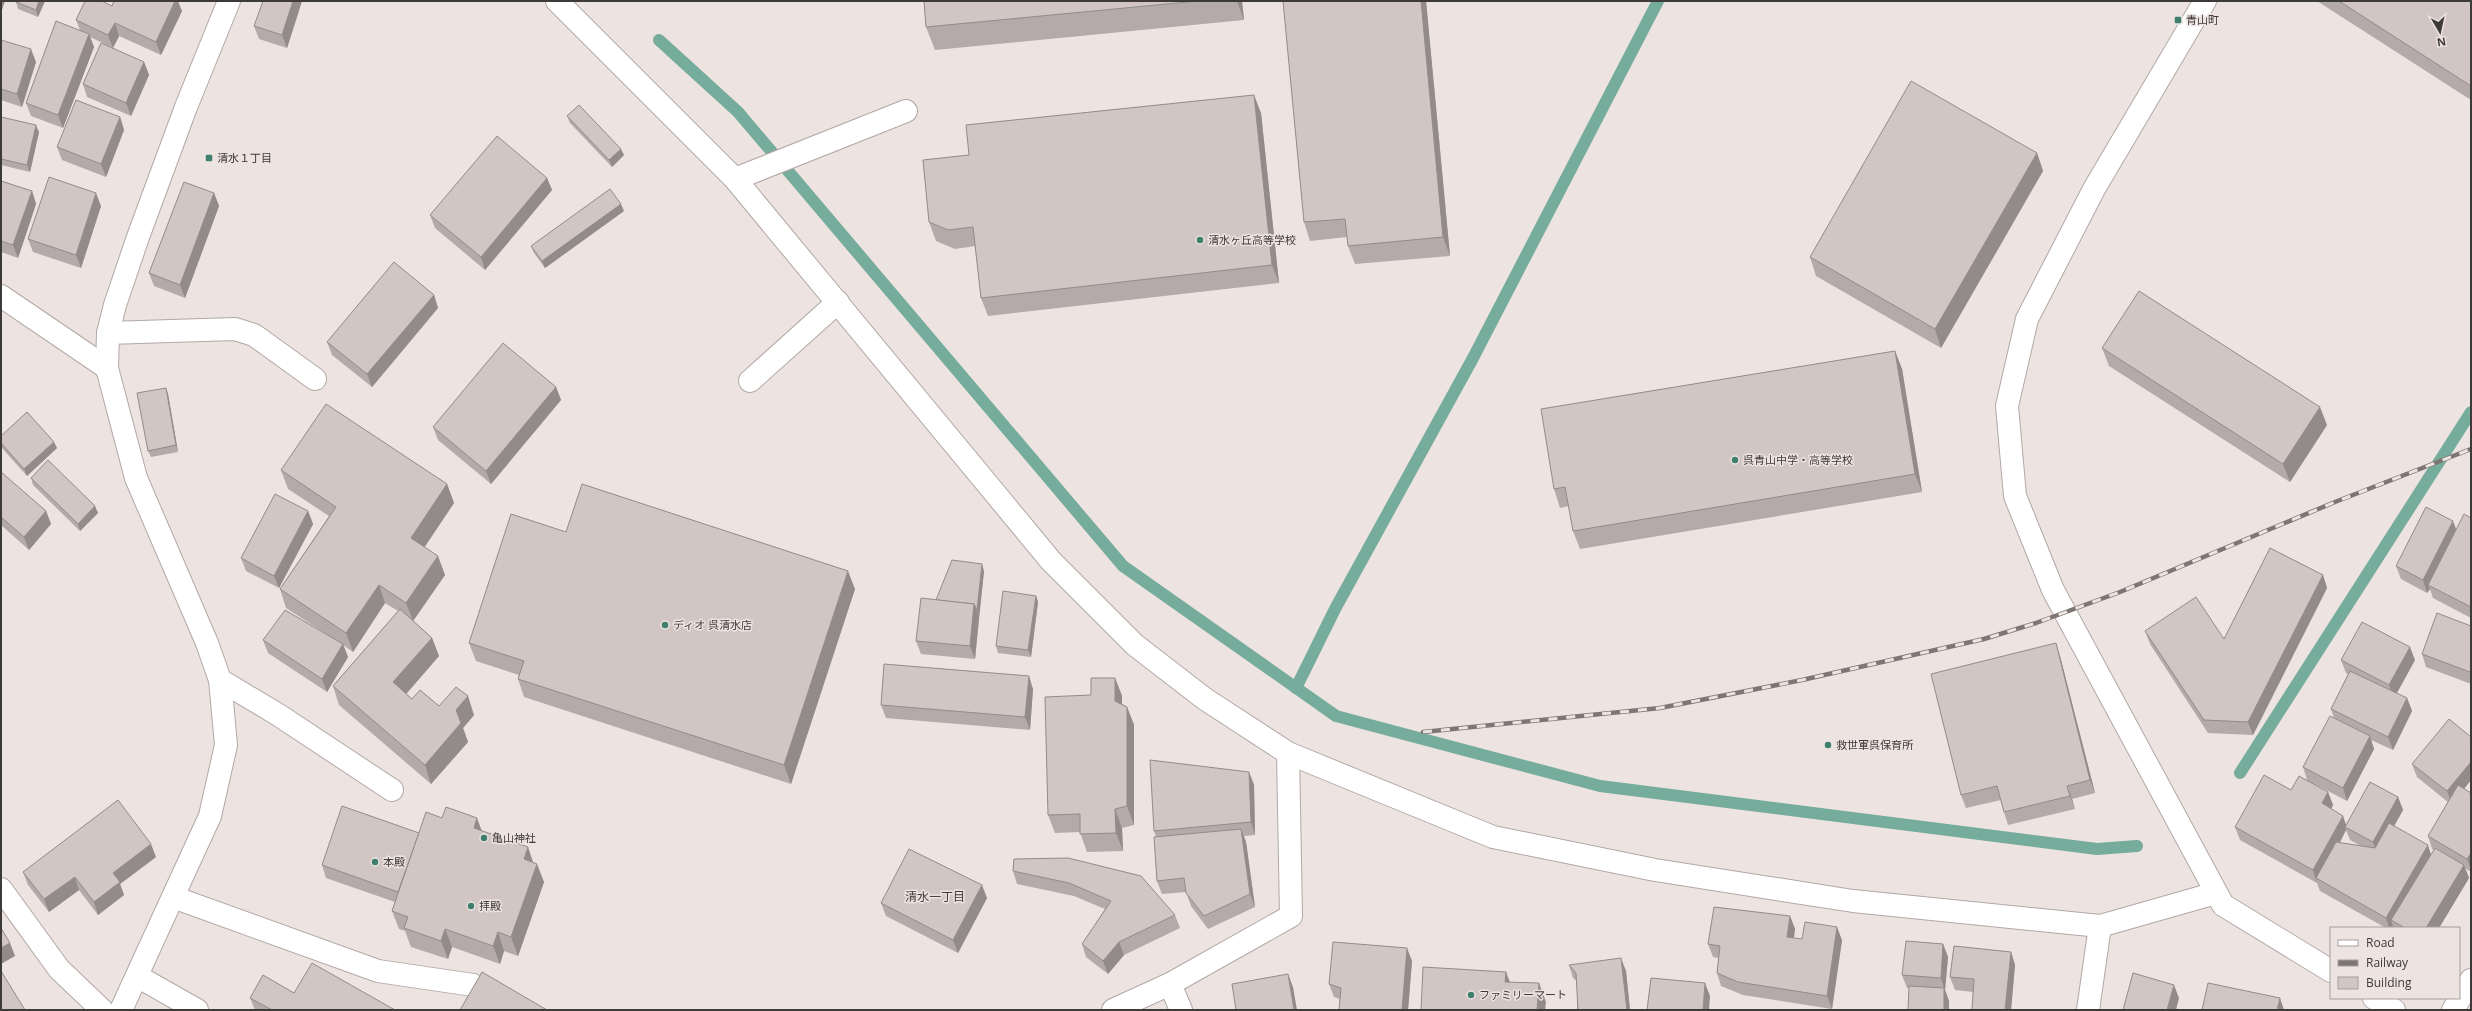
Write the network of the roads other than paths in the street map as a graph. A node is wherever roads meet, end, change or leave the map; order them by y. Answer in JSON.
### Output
{"nodes":[{"id":1,"x":229,"y":1,"type":"edge"},
{"id":2,"x":558,"y":1,"type":"edge"},
{"id":3,"x":2206,"y":1,"type":"edge"},
{"id":4,"x":906,"y":111,"type":"dead end"},
{"id":5,"x":735,"y":179,"type":"junction"},
{"id":6,"x":1,"y":296,"type":"edge"},
{"id":7,"x":838,"y":302,"type":"junction"},
{"id":8,"x":108,"y":333,"type":"junction"},
{"id":9,"x":107,"y":368,"type":"junction"},
{"id":10,"x":315,"y":379,"type":"dead end"},
{"id":11,"x":750,"y":381,"type":"dead end"},
{"id":12,"x":220,"y":680,"type":"junction"},
{"id":13,"x":1288,"y":753,"type":"junction"},
{"id":14,"x":392,"y":790,"type":"dead end"},
{"id":15,"x":1,"y":889,"type":"edge"},
{"id":16,"x":2216,"y":893,"type":"junction"},
{"id":17,"x":173,"y":897,"type":"junction"},
{"id":18,"x":2100,"y":926,"type":"junction"},
{"id":19,"x":2330,"y":971,"type":"edge"},
{"id":20,"x":137,"y":976,"type":"junction"},
{"id":21,"x":2471,"y":980,"type":"edge"},
{"id":22,"x":1170,"y":984,"type":"junction"},
{"id":23,"x":473,"y":985,"type":"edge"},
{"id":24,"x":2460,"y":998,"type":"edge"},
{"id":25,"x":2376,"y":999,"type":"edge"},
{"id":26,"x":2460,"y":999,"type":"edge"},
{"id":27,"x":102,"y":1010,"type":"edge"},
{"id":28,"x":121,"y":1010,"type":"edge"},
{"id":29,"x":197,"y":1010,"type":"edge"},
{"id":30,"x":1113,"y":1010,"type":"edge"},
{"id":31,"x":1181,"y":1010,"type":"edge"},
{"id":32,"x":2088,"y":1010,"type":"edge"},
{"id":33,"x":2394,"y":1010,"type":"edge"},
{"id":34,"x":2453,"y":1010,"type":"edge"}],
"edges":[{"from":1,"to":8,"type":"street"},
{"from":2,"to":5,"type":"street"},
{"from":3,"to":16,"type":"street"},
{"from":4,"to":5,"type":"street"},
{"from":5,"to":7,"type":"street"},
{"from":6,"to":9,"type":"street"},
{"from":7,"to":11,"type":"street"},
{"from":7,"to":13,"type":"street"},
{"from":8,"to":9,"type":"street"},
{"from":8,"to":10,"type":"street"},
{"from":9,"to":12,"type":"street"},
{"from":12,"to":14,"type":"street"},
{"from":12,"to":17,"type":"street"},
{"from":13,"to":18,"type":"street"},
{"from":13,"to":22,"type":"street"},
{"from":15,"to":27,"type":"street"},
{"from":16,"to":18,"type":"street"},
{"from":16,"to":19,"type":"street"},
{"from":17,"to":20,"type":"street"},
{"from":17,"to":23,"type":"street"},
{"from":18,"to":32,"type":"street"},
{"from":20,"to":28,"type":"street"},
{"from":20,"to":29,"type":"street"},
{"from":21,"to":24,"type":"street"},
{"from":22,"to":30,"type":"street"},
{"from":22,"to":31,"type":"street"},
{"from":25,"to":33,"type":"street"},
{"from":26,"to":34,"type":"street"}]}
